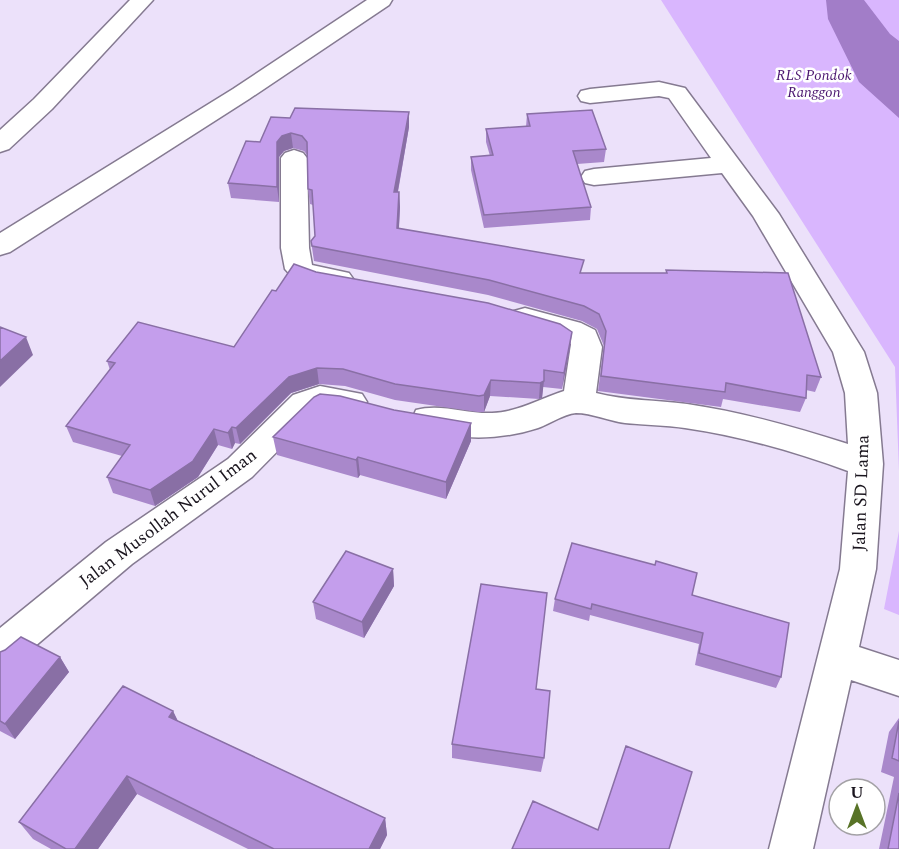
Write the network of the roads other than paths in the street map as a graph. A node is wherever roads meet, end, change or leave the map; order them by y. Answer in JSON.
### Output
{"nodes":[{"id":1,"x":142,"y":0,"type":"edge"},
{"id":2,"x":381,"y":0,"type":"edge"},
{"id":3,"x":590,"y":96,"type":"dead end"},
{"id":4,"x":0,"y":144,"type":"edge"},
{"id":5,"x":294,"y":158,"type":"dead end"},
{"id":6,"x":729,"y":164,"type":"junction"},
{"id":7,"x":594,"y":177,"type":"dead end"},
{"id":8,"x":0,"y":246,"type":"edge"},
{"id":9,"x":365,"y":284,"type":"edge"},
{"id":10,"x":498,"y":310,"type":"edge"},
{"id":11,"x":579,"y":401,"type":"junction"},
{"id":12,"x":866,"y":464,"type":"junction"},
{"id":13,"x":0,"y":652,"type":"edge"},
{"id":14,"x":837,"y":657,"type":"junction"},
{"id":15,"x":899,"y":678,"type":"edge"},
{"id":16,"x":791,"y":849,"type":"edge"}],
"edges":[{"from":1,"to":4,"type":"street"},
{"from":2,"to":8,"type":"street"},
{"from":3,"to":6,"type":"street","name":"Jalan SD Lama"},
{"from":5,"to":9,"type":"street"},
{"from":6,"to":7,"type":"street"},
{"from":6,"to":12,"type":"street","name":"Jalan SD Lama"},
{"from":10,"to":11,"type":"street"},
{"from":11,"to":12,"type":"street"},
{"from":11,"to":13,"type":"street","name":"Jalan Musollah Nurul Iman"},
{"from":12,"to":14,"type":"street","name":"Jalan SD Lama"},
{"from":14,"to":15,"type":"street"},
{"from":14,"to":16,"type":"street","name":"Jalan SD Lama"}]}
